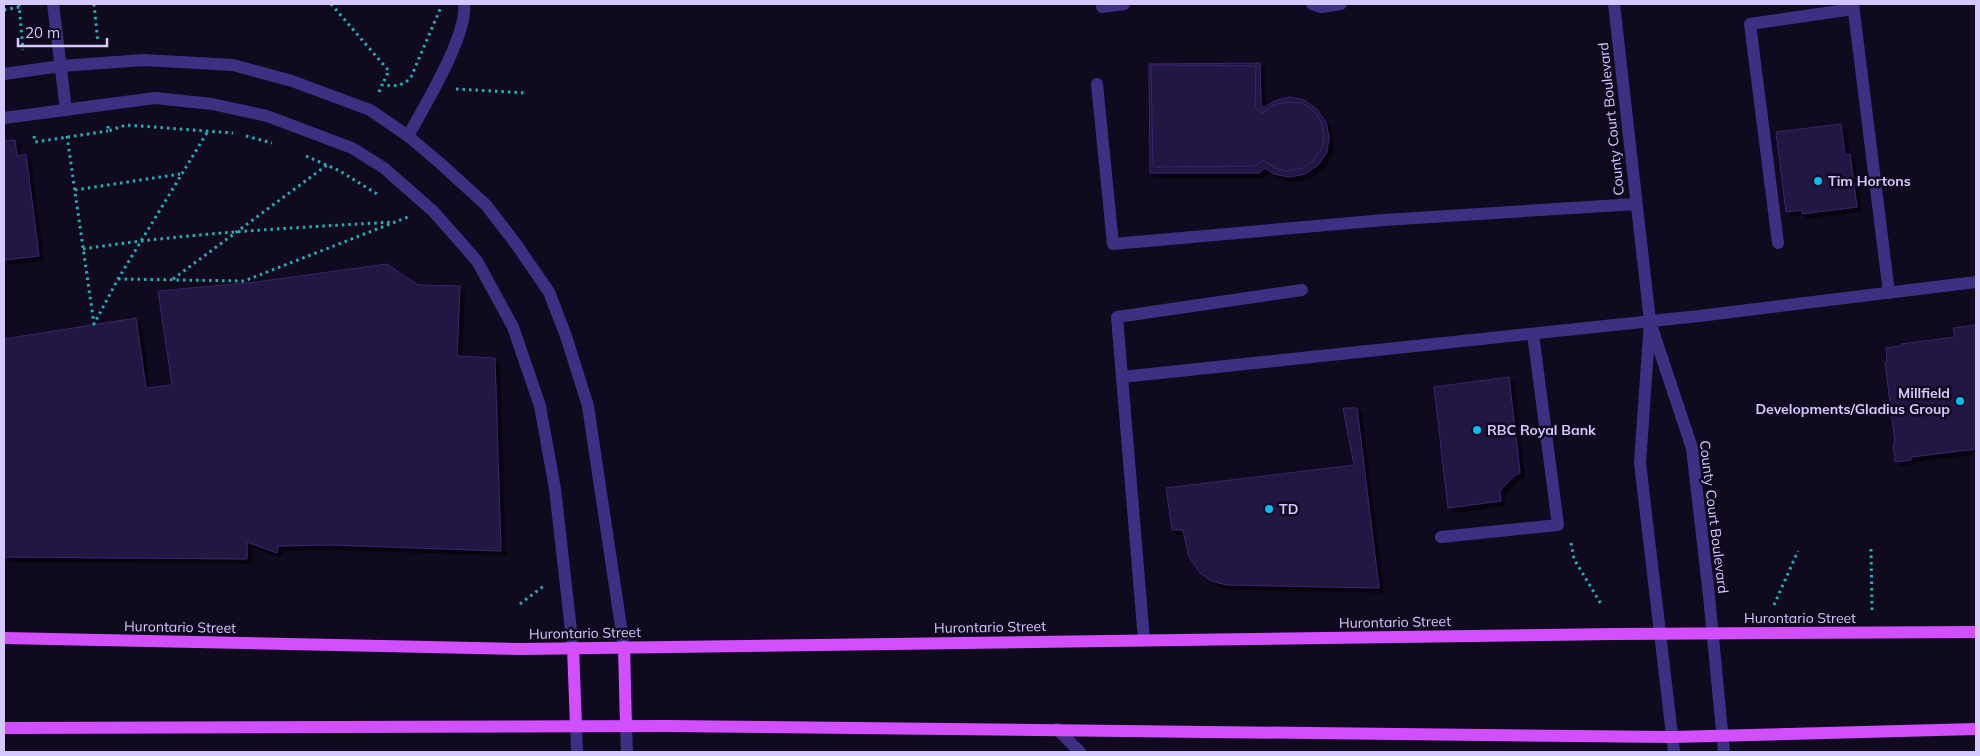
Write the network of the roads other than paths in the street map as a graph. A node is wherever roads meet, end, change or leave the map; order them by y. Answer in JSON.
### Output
{"nodes":[{"id":1,"x":53,"y":4,"type":"edge"},
{"id":2,"x":464,"y":4,"type":"edge"},
{"id":3,"x":1124,"y":4,"type":"edge"},
{"id":4,"x":1312,"y":4,"type":"edge"},
{"id":5,"x":1341,"y":4,"type":"edge"},
{"id":6,"x":1614,"y":4,"type":"edge"},
{"id":7,"x":1853,"y":6,"type":"edge"},
{"id":8,"x":1102,"y":7,"type":"dead end"},
{"id":9,"x":60,"y":66,"type":"junction"},
{"id":10,"x":4,"y":74,"type":"edge"},
{"id":11,"x":1097,"y":84,"type":"dead end"},
{"id":12,"x":66,"y":110,"type":"junction"},
{"id":13,"x":4,"y":118,"type":"edge"},
{"id":14,"x":408,"y":136,"type":"junction"},
{"id":15,"x":1636,"y":204,"type":"junction"},
{"id":16,"x":1778,"y":243,"type":"dead end"},
{"id":17,"x":1976,"y":282,"type":"edge"},
{"id":18,"x":1302,"y":290,"type":"dead end"},
{"id":19,"x":1889,"y":293,"type":"junction"},
{"id":20,"x":1650,"y":321,"type":"junction"},
{"id":21,"x":1533,"y":334,"type":"junction"},
{"id":22,"x":1122,"y":376,"type":"junction"},
{"id":23,"x":1441,"y":537,"type":"dead end"},
{"id":24,"x":1976,"y":632,"type":"edge"},
{"id":25,"x":1712,"y":633,"type":"junction"},
{"id":26,"x":1660,"y":635,"type":"junction"},
{"id":27,"x":4,"y":638,"type":"edge"},
{"id":28,"x":1144,"y":640,"type":"junction"},
{"id":29,"x":624,"y":647,"type":"junction"},
{"id":30,"x":573,"y":648,"type":"junction"},
{"id":31,"x":576,"y":726,"type":"junction"},
{"id":32,"x":626,"y":726,"type":"junction"},
{"id":33,"x":4,"y":728,"type":"edge"},
{"id":34,"x":1057,"y":729,"type":"junction"},
{"id":35,"x":1976,"y":729,"type":"edge"},
{"id":36,"x":1723,"y":736,"type":"junction"},
{"id":37,"x":1672,"y":737,"type":"junction"},
{"id":38,"x":577,"y":752,"type":"edge"},
{"id":39,"x":627,"y":752,"type":"edge"},
{"id":40,"x":1080,"y":752,"type":"edge"},
{"id":41,"x":1674,"y":752,"type":"edge"},
{"id":42,"x":1724,"y":752,"type":"edge"}],
"edges":[{"from":1,"to":9,"type":"street"},
{"from":2,"to":14,"type":"street"},
{"from":3,"to":8,"type":"street"},
{"from":4,"to":5,"type":"street"},
{"from":6,"to":15,"type":"street","name":"County Court Boulevard"},
{"from":7,"to":16,"type":"street"},
{"from":7,"to":19,"type":"street"},
{"from":9,"to":10,"type":"street"},
{"from":9,"to":12,"type":"street"},
{"from":9,"to":14,"type":"street"},
{"from":11,"to":15,"type":"street"},
{"from":12,"to":13,"type":"street"},
{"from":12,"to":30,"type":"street"},
{"from":14,"to":29,"type":"street"},
{"from":15,"to":20,"type":"street","name":"County Court Boulevard"},
{"from":17,"to":19,"type":"street"},
{"from":18,"to":22,"type":"street"},
{"from":19,"to":20,"type":"street"},
{"from":20,"to":21,"type":"street"},
{"from":20,"to":25,"type":"street","name":"County Court Boulevard"},
{"from":20,"to":26,"type":"street","name":"County Court Boulevard"},
{"from":21,"to":22,"type":"street"},
{"from":21,"to":23,"type":"street"},
{"from":22,"to":28,"type":"street"},
{"from":24,"to":25,"type":"main road","name":"Hurontario Street"},
{"from":25,"to":26,"type":"main road","name":"Hurontario Street"},
{"from":25,"to":36,"type":"street","name":"County Court Boulevard"},
{"from":26,"to":28,"type":"main road","name":"Hurontario Street"},
{"from":26,"to":37,"type":"street","name":"County Court Boulevard"},
{"from":27,"to":30,"type":"main road","name":"Hurontario Street"},
{"from":28,"to":29,"type":"main road","name":"Hurontario Street"},
{"from":29,"to":30,"type":"main road","name":"Hurontario Street"},
{"from":29,"to":32,"type":"main road"},
{"from":30,"to":31,"type":"main road"},
{"from":31,"to":32,"type":"main road"},
{"from":31,"to":33,"type":"main road"},
{"from":31,"to":38,"type":"street"},
{"from":32,"to":34,"type":"main road"},
{"from":32,"to":39,"type":"street"},
{"from":34,"to":37,"type":"main road"},
{"from":34,"to":40,"type":"street"},
{"from":35,"to":36,"type":"main road"},
{"from":36,"to":37,"type":"main road"},
{"from":36,"to":42,"type":"street","name":"County Court Boulevard"},
{"from":37,"to":41,"type":"street","name":"County Court Boulevard"}]}
